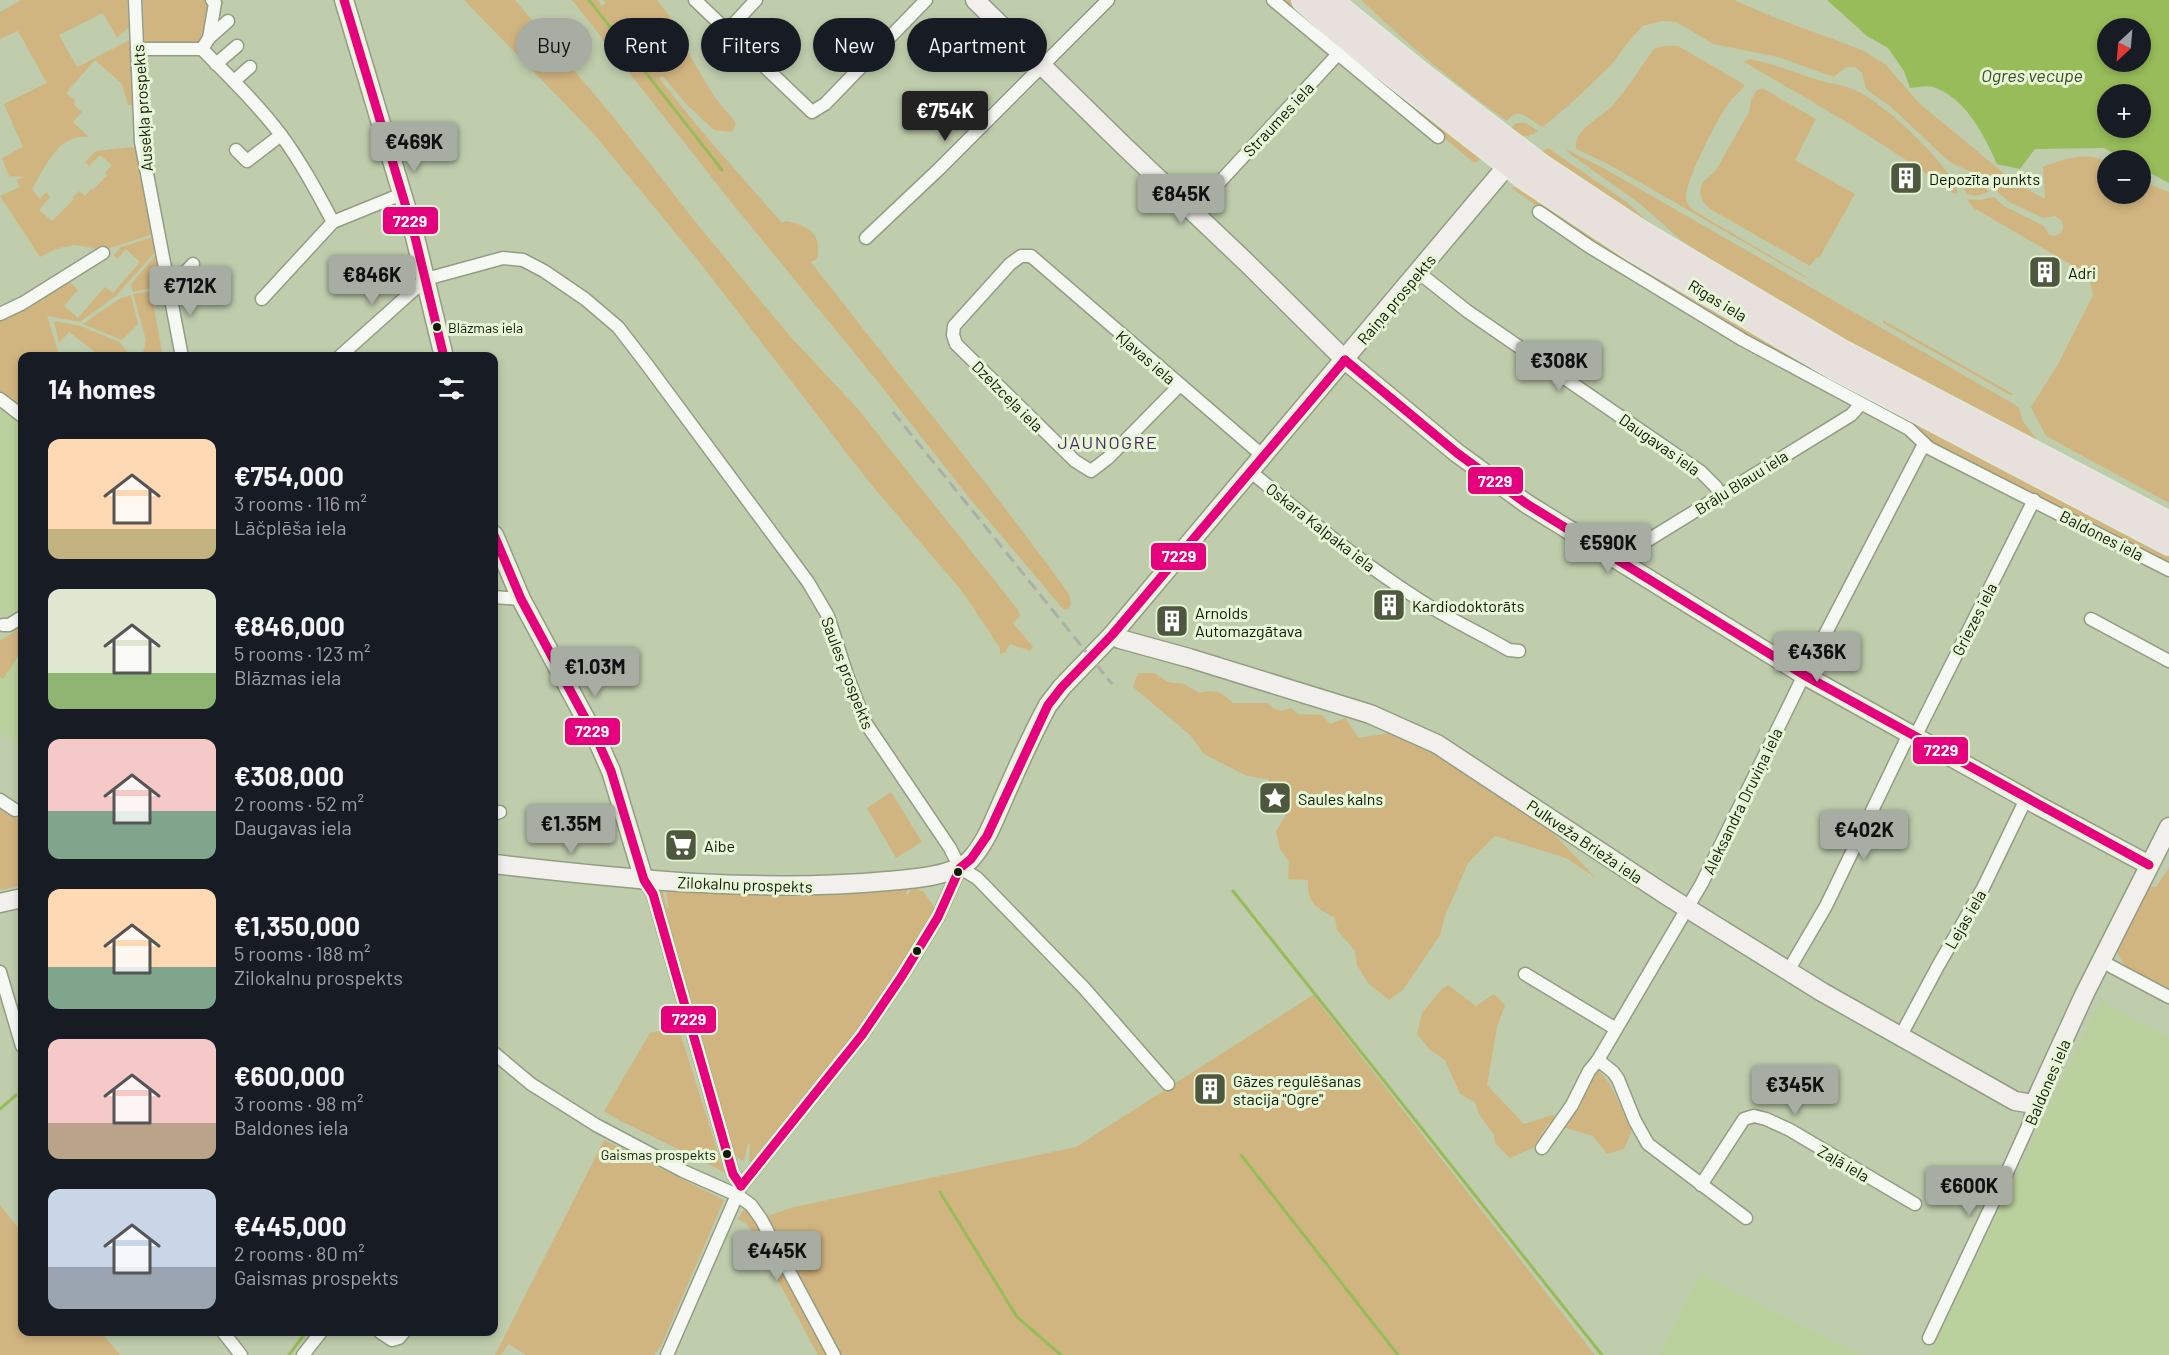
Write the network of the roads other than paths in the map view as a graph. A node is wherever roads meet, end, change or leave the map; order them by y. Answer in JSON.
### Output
{"nodes":[{"id":1,"x":135,"y":0,"type":"edge"},
{"id":2,"x":212,"y":0,"type":"edge"},
{"id":3,"x":344,"y":0,"type":"edge"},
{"id":4,"x":695,"y":0,"type":"edge"},
{"id":5,"x":756,"y":0,"type":"edge"},
{"id":6,"x":926,"y":0,"type":"edge"},
{"id":7,"x":975,"y":0,"type":"edge"},
{"id":8,"x":1108,"y":0,"type":"edge"},
{"id":9,"x":1273,"y":0,"type":"edge"},
{"id":10,"x":1304,"y":0,"type":"edge"},
{"id":11,"x":1329,"y":0,"type":"edge"},
{"id":12,"x":715,"y":18,"type":"edge"},
{"id":13,"x":739,"y":18,"type":"edge"},
{"id":14,"x":994,"y":18,"type":"edge"},
{"id":15,"x":228,"y":21,"type":"dead end"},
{"id":16,"x":1347,"y":28,"type":"edge"},
{"id":17,"x":209,"y":38,"type":"junction"},
{"id":18,"x":237,"y":46,"type":"dead end"},
{"id":19,"x":137,"y":49,"type":"junction"},
{"id":20,"x":202,"y":50,"type":"junction"},
{"id":21,"x":1047,"y":60,"type":"edge"},
{"id":22,"x":216,"y":64,"type":"junction"},
{"id":23,"x":250,"y":66,"type":"dead end"},
{"id":24,"x":1047,"y":70,"type":"edge"},
{"id":25,"x":771,"y":72,"type":"edge"},
{"id":26,"x":1035,"y":72,"type":"edge"},
{"id":27,"x":234,"y":81,"type":"junction"},
{"id":28,"x":281,"y":135,"type":"junction"},
{"id":29,"x":1438,"y":137,"type":"dead end"},
{"id":30,"x":236,"y":150,"type":"dead end"},
{"id":31,"x":1515,"y":157,"type":"junction"},
{"id":32,"x":402,"y":194,"type":"junction"},
{"id":33,"x":1193,"y":211,"type":"junction"},
{"id":34,"x":1539,"y":212,"type":"dead end"},
{"id":35,"x":333,"y":222,"type":"junction"},
{"id":36,"x":866,"y":238,"type":"dead end"},
{"id":37,"x":103,"y":252,"type":"dead end"},
{"id":38,"x":1031,"y":256,"type":"joint"},
{"id":39,"x":194,"y":264,"type":"dead end"},
{"id":40,"x":1418,"y":273,"type":"junction"},
{"id":41,"x":426,"y":279,"type":"junction"},
{"id":42,"x":169,"y":286,"type":"junction"},
{"id":43,"x":262,"y":299,"type":"dead end"},
{"id":44,"x":0,"y":314,"type":"edge"},
{"id":45,"x":181,"y":352,"type":"edge"},
{"id":46,"x":345,"y":352,"type":"edge"},
{"id":47,"x":443,"y":352,"type":"edge"},
{"id":48,"x":1345,"y":360,"type":"junction"},
{"id":49,"x":1179,"y":386,"type":"junction"},
{"id":50,"x":0,"y":399,"type":"edge"},
{"id":51,"x":1861,"y":404,"type":"junction"},
{"id":52,"x":18,"y":413,"type":"edge"},
{"id":53,"x":1924,"y":444,"type":"junction"},
{"id":54,"x":1263,"y":456,"type":"junction"},
{"id":55,"x":1250,"y":471,"type":"junction"},
{"id":56,"x":1720,"y":495,"type":"junction"},
{"id":57,"x":2034,"y":500,"type":"junction"},
{"id":58,"x":2169,"y":524,"type":"edge"},
{"id":59,"x":2169,"y":543,"type":"edge"},
{"id":60,"x":498,"y":544,"type":"edge"},
{"id":61,"x":1620,"y":561,"type":"junction"},
{"id":62,"x":2169,"y":570,"type":"edge"},
{"id":63,"x":498,"y":597,"type":"edge"},
{"id":64,"x":521,"y":599,"type":"junction"},
{"id":65,"x":2091,"y":619,"type":"dead end"},
{"id":66,"x":18,"y":620,"type":"edge"},
{"id":67,"x":1,"y":627,"type":"edge"},
{"id":68,"x":1112,"y":634,"type":"junction"},
{"id":69,"x":1519,"y":651,"type":"dead end"},
{"id":70,"x":2169,"y":661,"type":"edge"},
{"id":71,"x":1804,"y":675,"type":"junction"},
{"id":72,"x":1912,"y":735,"type":"junction"},
{"id":73,"x":2026,"y":799,"type":"junction"},
{"id":74,"x":0,"y":800,"type":"edge"},
{"id":75,"x":15,"y":810,"type":"dead end"},
{"id":76,"x":2169,"y":827,"type":"edge"},
{"id":77,"x":498,"y":864,"type":"edge"},
{"id":78,"x":2149,"y":865,"type":"junction"},
{"id":79,"x":960,"y":868,"type":"junction"},
{"id":80,"x":645,"y":880,"type":"junction"},
{"id":81,"x":18,"y":898,"type":"edge"},
{"id":82,"x":0,"y":903,"type":"edge"},
{"id":83,"x":1688,"y":908,"type":"junction"},
{"id":84,"x":2101,"y":962,"type":"junction"},
{"id":85,"x":1788,"y":971,"type":"junction"},
{"id":86,"x":0,"y":972,"type":"edge"},
{"id":87,"x":1525,"y":974,"type":"dead end"},
{"id":88,"x":2169,"y":997,"type":"edge"},
{"id":89,"x":1616,"y":1029,"type":"junction"},
{"id":90,"x":18,"y":1033,"type":"edge"},
{"id":91,"x":1900,"y":1037,"type":"junction"},
{"id":92,"x":498,"y":1056,"type":"edge"},
{"id":93,"x":1598,"y":1060,"type":"junction"},
{"id":94,"x":1168,"y":1084,"type":"dead end"},
{"id":95,"x":2034,"y":1104,"type":"junction"},
{"id":96,"x":1542,"y":1148,"type":"dead end"},
{"id":97,"x":1701,"y":1185,"type":"junction"},
{"id":98,"x":739,"y":1191,"type":"junction"},
{"id":99,"x":1916,"y":1204,"type":"dead end"},
{"id":100,"x":1746,"y":1218,"type":"dead end"},
{"id":101,"x":226,"y":1336,"type":"edge"},
{"id":102,"x":318,"y":1336,"type":"edge"},
{"id":103,"x":386,"y":1336,"type":"edge"},
{"id":104,"x":401,"y":1336,"type":"edge"},
{"id":105,"x":1929,"y":1338,"type":"dead end"},
{"id":106,"x":242,"y":1355,"type":"edge"},
{"id":107,"x":303,"y":1355,"type":"edge"},
{"id":108,"x":667,"y":1355,"type":"edge"},
{"id":109,"x":834,"y":1355,"type":"edge"}],
"edges":[{"from":1,"to":19,"type":"street","name":"Ausekļa prospekts"},
{"from":2,"to":17,"type":"street"},
{"from":3,"to":32,"type":"main road"},
{"from":4,"to":12,"type":"street"},
{"from":5,"to":13,"type":"street"},
{"from":6,"to":25,"type":"street"},
{"from":7,"to":14,"type":"main road"},
{"from":8,"to":21,"type":"street"},
{"from":9,"to":16,"type":"street","name":"Rīgas iela"},
{"from":10,"to":16,"type":"highway","name":"Rīgas iela"},
{"from":11,"to":16,"type":"highway","name":"Rīgas iela"},
{"from":15,"to":17,"type":"street"},
{"from":16,"to":29,"type":"street","name":"Rīgas iela"},
{"from":16,"to":31,"type":"highway","name":"Rīgas iela"},
{"from":16,"to":33,"type":"street","name":"Straumes iela"},
{"from":17,"to":20,"type":"street"},
{"from":18,"to":22,"type":"street"},
{"from":19,"to":20,"type":"street"},
{"from":19,"to":42,"type":"street","name":"Ausekļa prospekts"},
{"from":20,"to":22,"type":"street"},
{"from":22,"to":27,"type":"street"},
{"from":23,"to":27,"type":"street"},
{"from":24,"to":33,"type":"main road"},
{"from":26,"to":36,"type":"street"},
{"from":27,"to":28,"type":"street"},
{"from":28,"to":30,"type":"street"},
{"from":28,"to":35,"type":"street"},
{"from":31,"to":40,"type":"main road","name":"Raiņa prospekts"},
{"from":31,"to":58,"type":"highway","name":"Rīgas iela"},
{"from":31,"to":59,"type":"highway","name":"Rīgas iela"},
{"from":32,"to":35,"type":"street"},
{"from":32,"to":41,"type":"main road"},
{"from":33,"to":48,"type":"main road"},
{"from":34,"to":51,"type":"street","name":"Rīgas iela"},
{"from":35,"to":43,"type":"street"},
{"from":37,"to":44,"type":"street"},
{"from":38,"to":49,"type":"street","name":"Kļavas iela"},
{"from":38,"to":49,"type":"street","name":"Dzelzceļa iela"},
{"from":39,"to":42,"type":"street"},
{"from":40,"to":48,"type":"main road","name":"Raiņa prospekts"},
{"from":40,"to":56,"type":"street","name":"Daugavas iela"},
{"from":41,"to":46,"type":"street"},
{"from":41,"to":47,"type":"main road"},
{"from":41,"to":79,"type":"street","name":"Saules prospekts"},
{"from":42,"to":45,"type":"street","name":"Ausekļa prospekts"},
{"from":48,"to":54,"type":"main road","name":"Raiņa prospekts"},
{"from":48,"to":61,"type":"main road"},
{"from":49,"to":54,"type":"street","name":"Kļavas iela"},
{"from":50,"to":52,"type":"street"},
{"from":51,"to":53,"type":"street","name":"Rīgas iela"},
{"from":51,"to":56,"type":"street","name":"Brāļu Blauu iela"},
{"from":53,"to":57,"type":"street","name":"Rīgas iela"},
{"from":53,"to":71,"type":"street","name":"Aleksandra Druviņa iela"},
{"from":54,"to":55,"type":"main road","name":"Raiņa prospekts"},
{"from":55,"to":68,"type":"main road","name":"Raiņa prospekts"},
{"from":55,"to":69,"type":"street","name":"Oskara Kalpaka iela"},
{"from":56,"to":61,"type":"street","name":"Brāļu Blauu iela"},
{"from":57,"to":62,"type":"street","name":"Baldones iela"},
{"from":57,"to":72,"type":"street","name":"Griezes iela"},
{"from":60,"to":64,"type":"main road"},
{"from":61,"to":71,"type":"main road"},
{"from":63,"to":64,"type":"street"},
{"from":64,"to":80,"type":"main road"},
{"from":65,"to":70,"type":"street"},
{"from":66,"to":67,"type":"street"},
{"from":68,"to":79,"type":"main road","name":"Raiņa prospekts"},
{"from":68,"to":83,"type":"main road","name":"Pulkveža Brieža iela"},
{"from":71,"to":72,"type":"main road"},
{"from":71,"to":83,"type":"street","name":"Aleksandra Druviņa iela"},
{"from":72,"to":73,"type":"main road"},
{"from":72,"to":85,"type":"street","name":"Griezes iela"},
{"from":73,"to":78,"type":"main road"},
{"from":73,"to":91,"type":"street","name":"Lejas iela"},
{"from":74,"to":75,"type":"street"},
{"from":76,"to":78,"type":"main road","name":"Baldones iela"},
{"from":77,"to":80,"type":"main road","name":"Zilokalnu prospekts"},
{"from":78,"to":84,"type":"main road","name":"Baldones iela"},
{"from":79,"to":80,"type":"main road","name":"Zilokalnu prospekts"},
{"from":79,"to":94,"type":"street","name":"Saules prospekts"},
{"from":79,"to":98,"type":"street"},
{"from":80,"to":98,"type":"street"},
{"from":81,"to":82,"type":"main road"},
{"from":83,"to":85,"type":"main road","name":"Pulkveža Brieža iela"},
{"from":83,"to":89,"type":"street","name":"Aleksandra Druviņa iela"},
{"from":84,"to":88,"type":"street"},
{"from":84,"to":95,"type":"main road","name":"Baldones iela"},
{"from":85,"to":91,"type":"main road","name":"Pulkveža Brieža iela"},
{"from":86,"to":90,"type":"street"},
{"from":87,"to":89,"type":"street"},
{"from":89,"to":93,"type":"street","name":"Aleksandra Druviņa iela"},
{"from":91,"to":95,"type":"main road","name":"Pulkveža Brieža iela"},
{"from":92,"to":98,"type":"street"},
{"from":93,"to":96,"type":"street","name":"Aleksandra Druviņa iela"},
{"from":93,"to":97,"type":"street"},
{"from":95,"to":105,"type":"street","name":"Baldones iela"},
{"from":97,"to":99,"type":"street","name":"Zaļā iela"},
{"from":97,"to":100,"type":"street"},
{"from":98,"to":108,"type":"street"},
{"from":98,"to":109,"type":"street"},
{"from":101,"to":106,"type":"street"},
{"from":102,"to":107,"type":"street"},
{"from":103,"to":104,"type":"street"}]}
